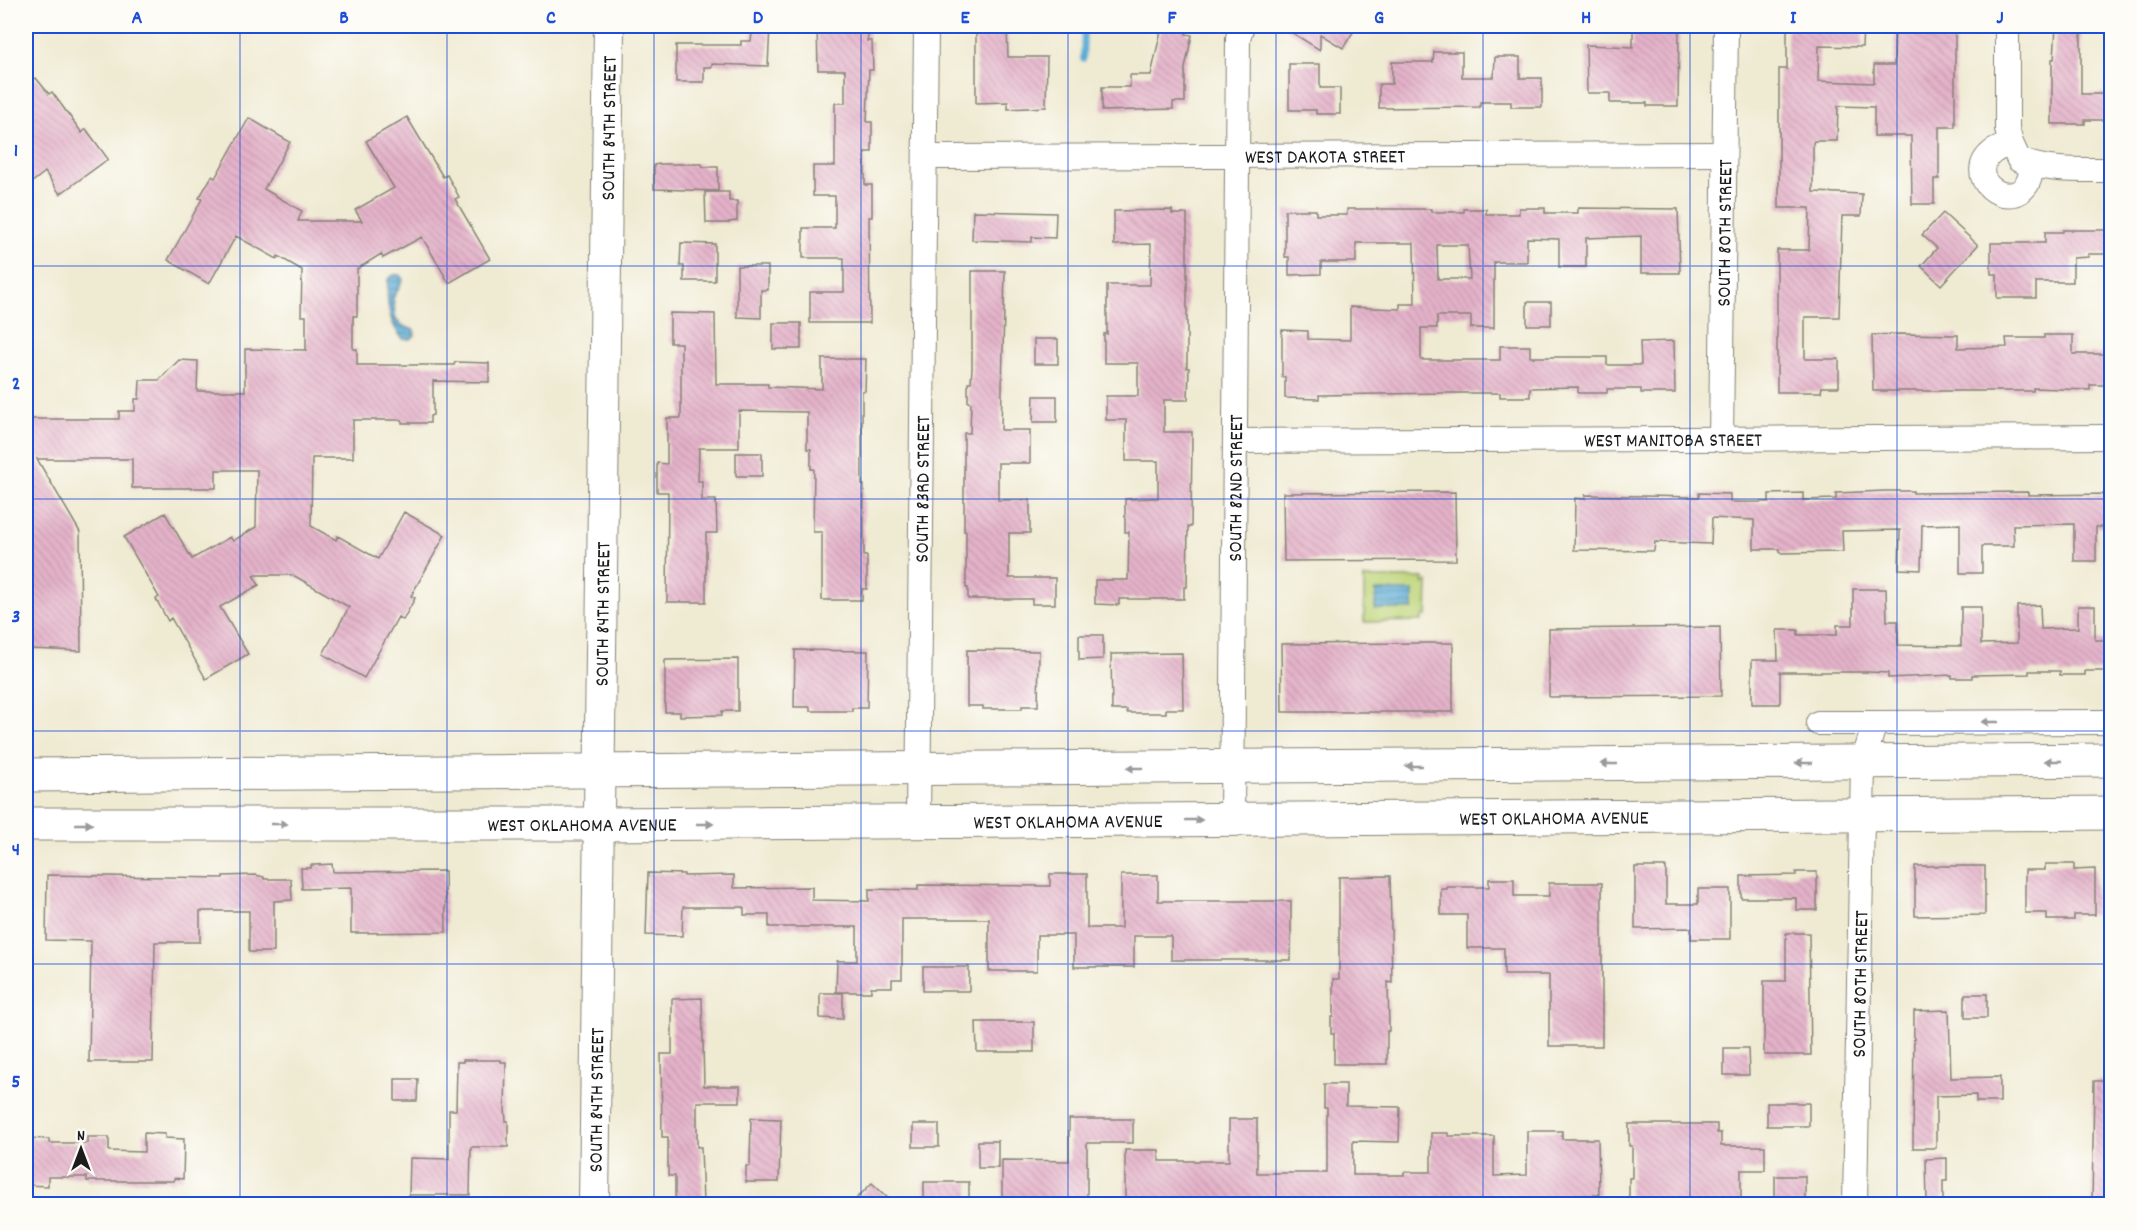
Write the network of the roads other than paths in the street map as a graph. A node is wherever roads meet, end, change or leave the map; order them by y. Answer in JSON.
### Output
{"nodes":[{"id":1,"x":609,"y":26,"type":"edge"},
{"id":2,"x":926,"y":26,"type":"edge"},
{"id":3,"x":1242,"y":26,"type":"edge"},
{"id":4,"x":1726,"y":26,"type":"edge"},
{"id":5,"x":2007,"y":26,"type":"edge"},
{"id":6,"x":1724,"y":154,"type":"junction"},
{"id":7,"x":1238,"y":156,"type":"junction"},
{"id":8,"x":926,"y":157,"type":"junction"},
{"id":9,"x":2112,"y":170,"type":"edge"},
{"id":10,"x":2112,"y":438,"type":"edge"},
{"id":11,"x":1721,"y":440,"type":"junction"},
{"id":12,"x":1235,"y":441,"type":"junction"},
{"id":13,"x":2112,"y":722,"type":"edge"},
{"id":14,"x":1818,"y":723,"type":"dead end"},
{"id":15,"x":1875,"y":723,"type":"junction"},
{"id":16,"x":2112,"y":760,"type":"edge"},
{"id":17,"x":1863,"y":762,"type":"junction"},
{"id":18,"x":1232,"y":768,"type":"junction"},
{"id":19,"x":918,"y":770,"type":"junction"},
{"id":20,"x":598,"y":772,"type":"junction"},
{"id":21,"x":26,"y":775,"type":"edge"},
{"id":22,"x":2112,"y":813,"type":"edge"},
{"id":23,"x":1862,"y":815,"type":"junction"},
{"id":24,"x":1232,"y":820,"type":"junction"},
{"id":25,"x":918,"y":822,"type":"junction"},
{"id":26,"x":26,"y":824,"type":"edge"},
{"id":27,"x":598,"y":824,"type":"junction"},
{"id":28,"x":594,"y":1204,"type":"edge"},
{"id":29,"x":1855,"y":1204,"type":"edge"}],
"edges":[{"from":1,"to":20,"type":"street","name":"SOUTH 84TH STREET"},
{"from":2,"to":8,"type":"street","name":"SOUTH 83RD STREET"},
{"from":3,"to":7,"type":"street","name":"SOUTH 82ND STREET"},
{"from":4,"to":6,"type":"street","name":"SOUTH 80TH STREET"},
{"from":5,"to":9,"type":"street"},
{"from":6,"to":7,"type":"street","name":"WEST DAKOTA STREET"},
{"from":6,"to":11,"type":"street","name":"SOUTH 80TH STREET"},
{"from":7,"to":8,"type":"street","name":"WEST DAKOTA STREET"},
{"from":7,"to":12,"type":"street","name":"SOUTH 82ND STREET"},
{"from":8,"to":19,"type":"street","name":"SOUTH 83RD STREET"},
{"from":10,"to":11,"type":"street","name":"WEST MANITOBA STREET"},
{"from":11,"to":12,"type":"street","name":"WEST MANITOBA STREET"},
{"from":12,"to":18,"type":"street","name":"SOUTH 82ND STREET"},
{"from":13,"to":15,"type":"street","one_way":true},
{"from":14,"to":15,"type":"street"},
{"from":15,"to":17,"type":"street"},
{"from":16,"to":17,"type":"main road","one_way":true},
{"from":17,"to":18,"type":"main road","one_way":true},
{"from":17,"to":23,"type":"street","name":"SOUTH 80TH STREET"},
{"from":18,"to":19,"type":"main road","one_way":true},
{"from":18,"to":24,"type":"street","name":"SOUTH 82ND STREET"},
{"from":19,"to":20,"type":"main road"},
{"from":19,"to":25,"type":"street","name":"SOUTH 83RD STREET"},
{"from":20,"to":21,"type":"main road"},
{"from":20,"to":27,"type":"street","name":"SOUTH 84TH STREET"},
{"from":22,"to":23,"type":"main road","name":"WEST OKLAHOMA AVENUE"},
{"from":23,"to":24,"type":"main road","name":"WEST OKLAHOMA AVENUE"},
{"from":23,"to":29,"type":"street","name":"SOUTH 80TH STREET"},
{"from":25,"to":24,"type":"main road","name":"WEST OKLAHOMA AVENUE","one_way":true},
{"from":27,"to":25,"type":"main road","name":"WEST OKLAHOMA AVENUE","one_way":true},
{"from":26,"to":27,"type":"main road","name":"WEST OKLAHOMA AVENUE","one_way":true},
{"from":27,"to":28,"type":"street","name":"SOUTH 84TH STREET"}]}
